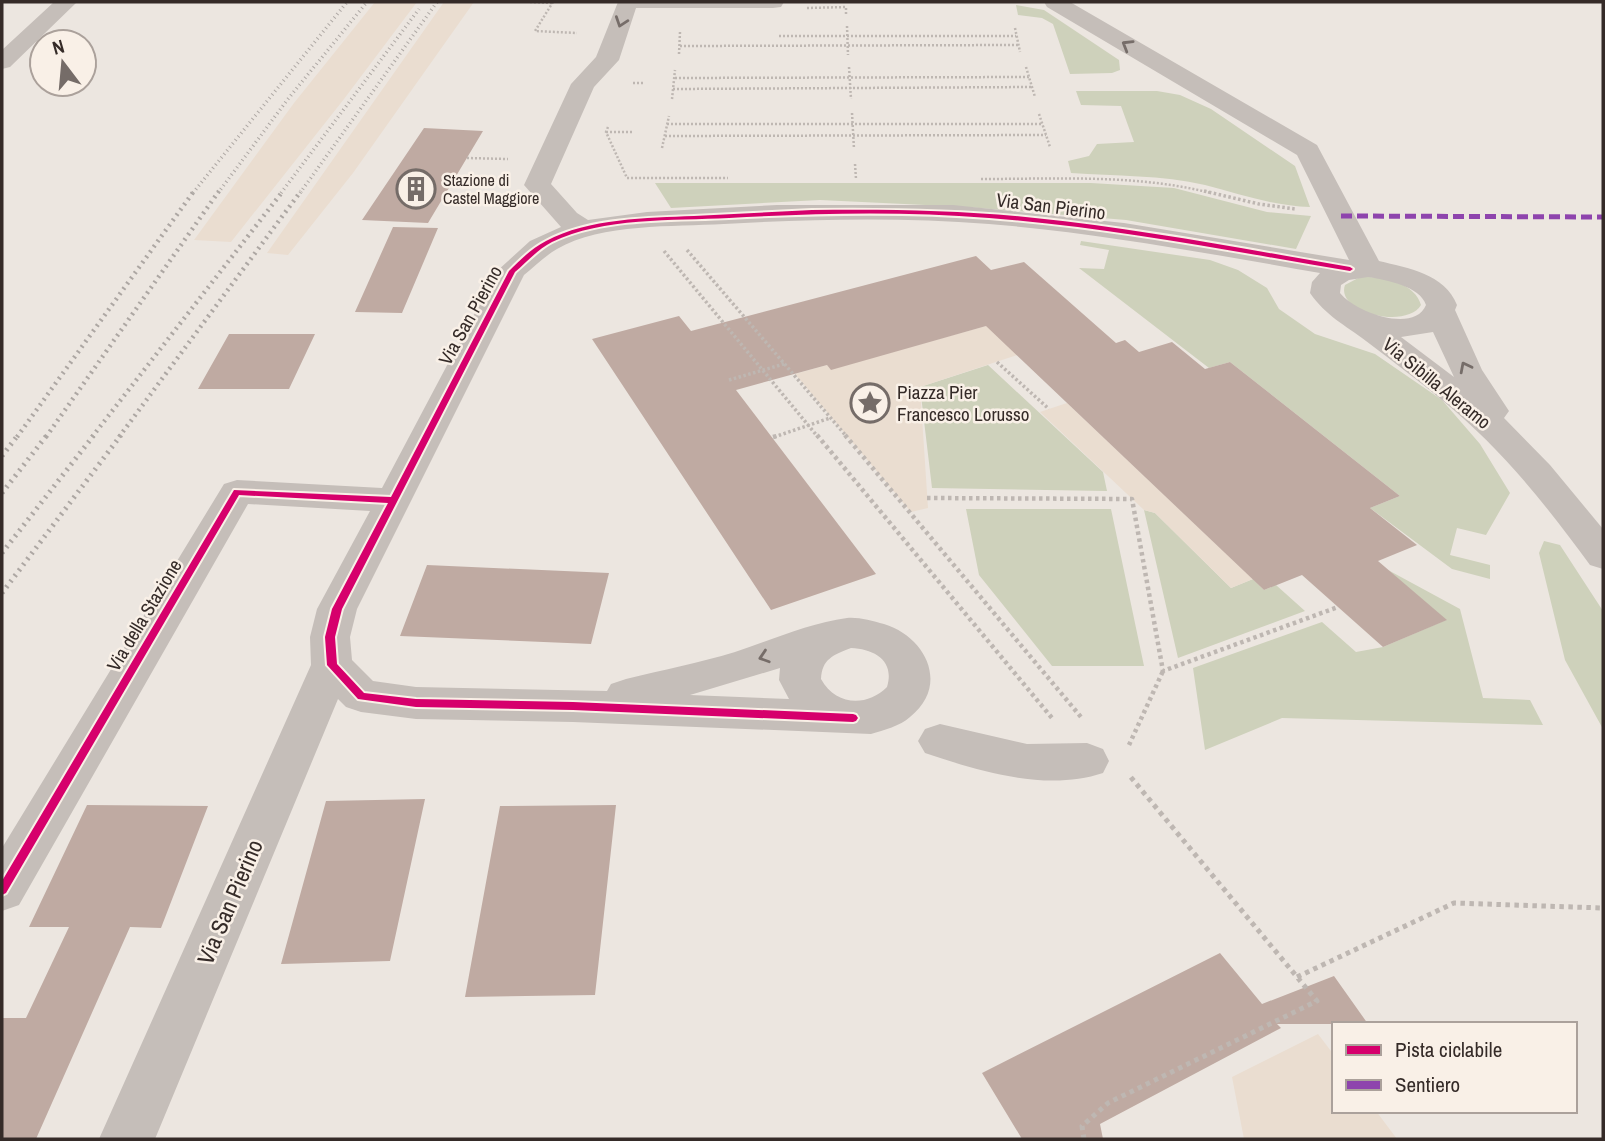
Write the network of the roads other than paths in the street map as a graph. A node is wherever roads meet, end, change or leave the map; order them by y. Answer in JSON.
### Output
{"nodes":[{"id":1,"x":66,"y":2,"type":"edge"},
{"id":2,"x":773,"y":2,"type":"edge"},
{"id":3,"x":1055,"y":2,"type":"edge"},
{"id":4,"x":2,"y":63,"type":"edge"},
{"id":5,"x":2,"y":81,"type":"edge"},
{"id":6,"x":585,"y":230,"type":"junction"},
{"id":7,"x":1188,"y":243,"type":"junction"},
{"id":8,"x":1359,"y":269,"type":"junction"},
{"id":9,"x":1440,"y":311,"type":"junction"},
{"id":10,"x":1347,"y":315,"type":"junction"},
{"id":11,"x":1513,"y":446,"type":"junction"},
{"id":12,"x":392,"y":500,"type":"junction"},
{"id":13,"x":1603,"y":556,"type":"edge"},
{"id":14,"x":829,"y":637,"type":"junction"},
{"id":15,"x":332,"y":665,"type":"junction"},
{"id":16,"x":573,"y":706,"type":"junction"},
{"id":17,"x":853,"y":718,"type":"junction"},
{"id":18,"x":940,"y":741,"type":"dead end"},
{"id":19,"x":1097,"y":749,"type":"road end"},
{"id":20,"x":2,"y":890,"type":"edge"},
{"id":21,"x":127,"y":1139,"type":"edge"}],
"edges":[{"from":1,"to":4,"type":"street"},
{"from":2,"to":6,"type":"street","one_way":true},
{"from":8,"to":3,"type":"street","one_way":true},
{"from":4,"to":5,"type":"street"},
{"from":6,"to":7,"type":"street","name":"Via San Pierino"},
{"from":6,"to":12,"type":"street","name":"Via San Pierino"},
{"from":7,"to":8,"type":"street","name":"Via San Pierino"},
{"from":7,"to":10,"type":"street","name":"Via San Pierino"},
{"from":8,"to":9,"type":"street","name":"Via San Pierino"},
{"from":8,"to":10,"type":"street"},
{"from":9,"to":10,"type":"street","name":"Via San Pierino"},
{"from":11,"to":9,"type":"street","name":"Via Sibilla Aleramo","one_way":true},
{"from":10,"to":11,"type":"street","name":"Via Sibilla Aleramo"},
{"from":11,"to":13,"type":"street","name":"Via Sibilla Aleramo"},
{"from":12,"to":15,"type":"street","name":"Via San Pierino"},
{"from":12,"to":20,"type":"street","name":"Via della Stazione"},
{"from":14,"to":16,"type":"street","one_way":true},
{"from":14,"to":17,"type":"street"},
{"from":14,"to":17,"type":"street"},
{"from":15,"to":16,"type":"street"},
{"from":15,"to":21,"type":"street","name":"Via San Pierino"},
{"from":16,"to":17,"type":"street"},
{"from":18,"to":19,"type":"street"}]}
